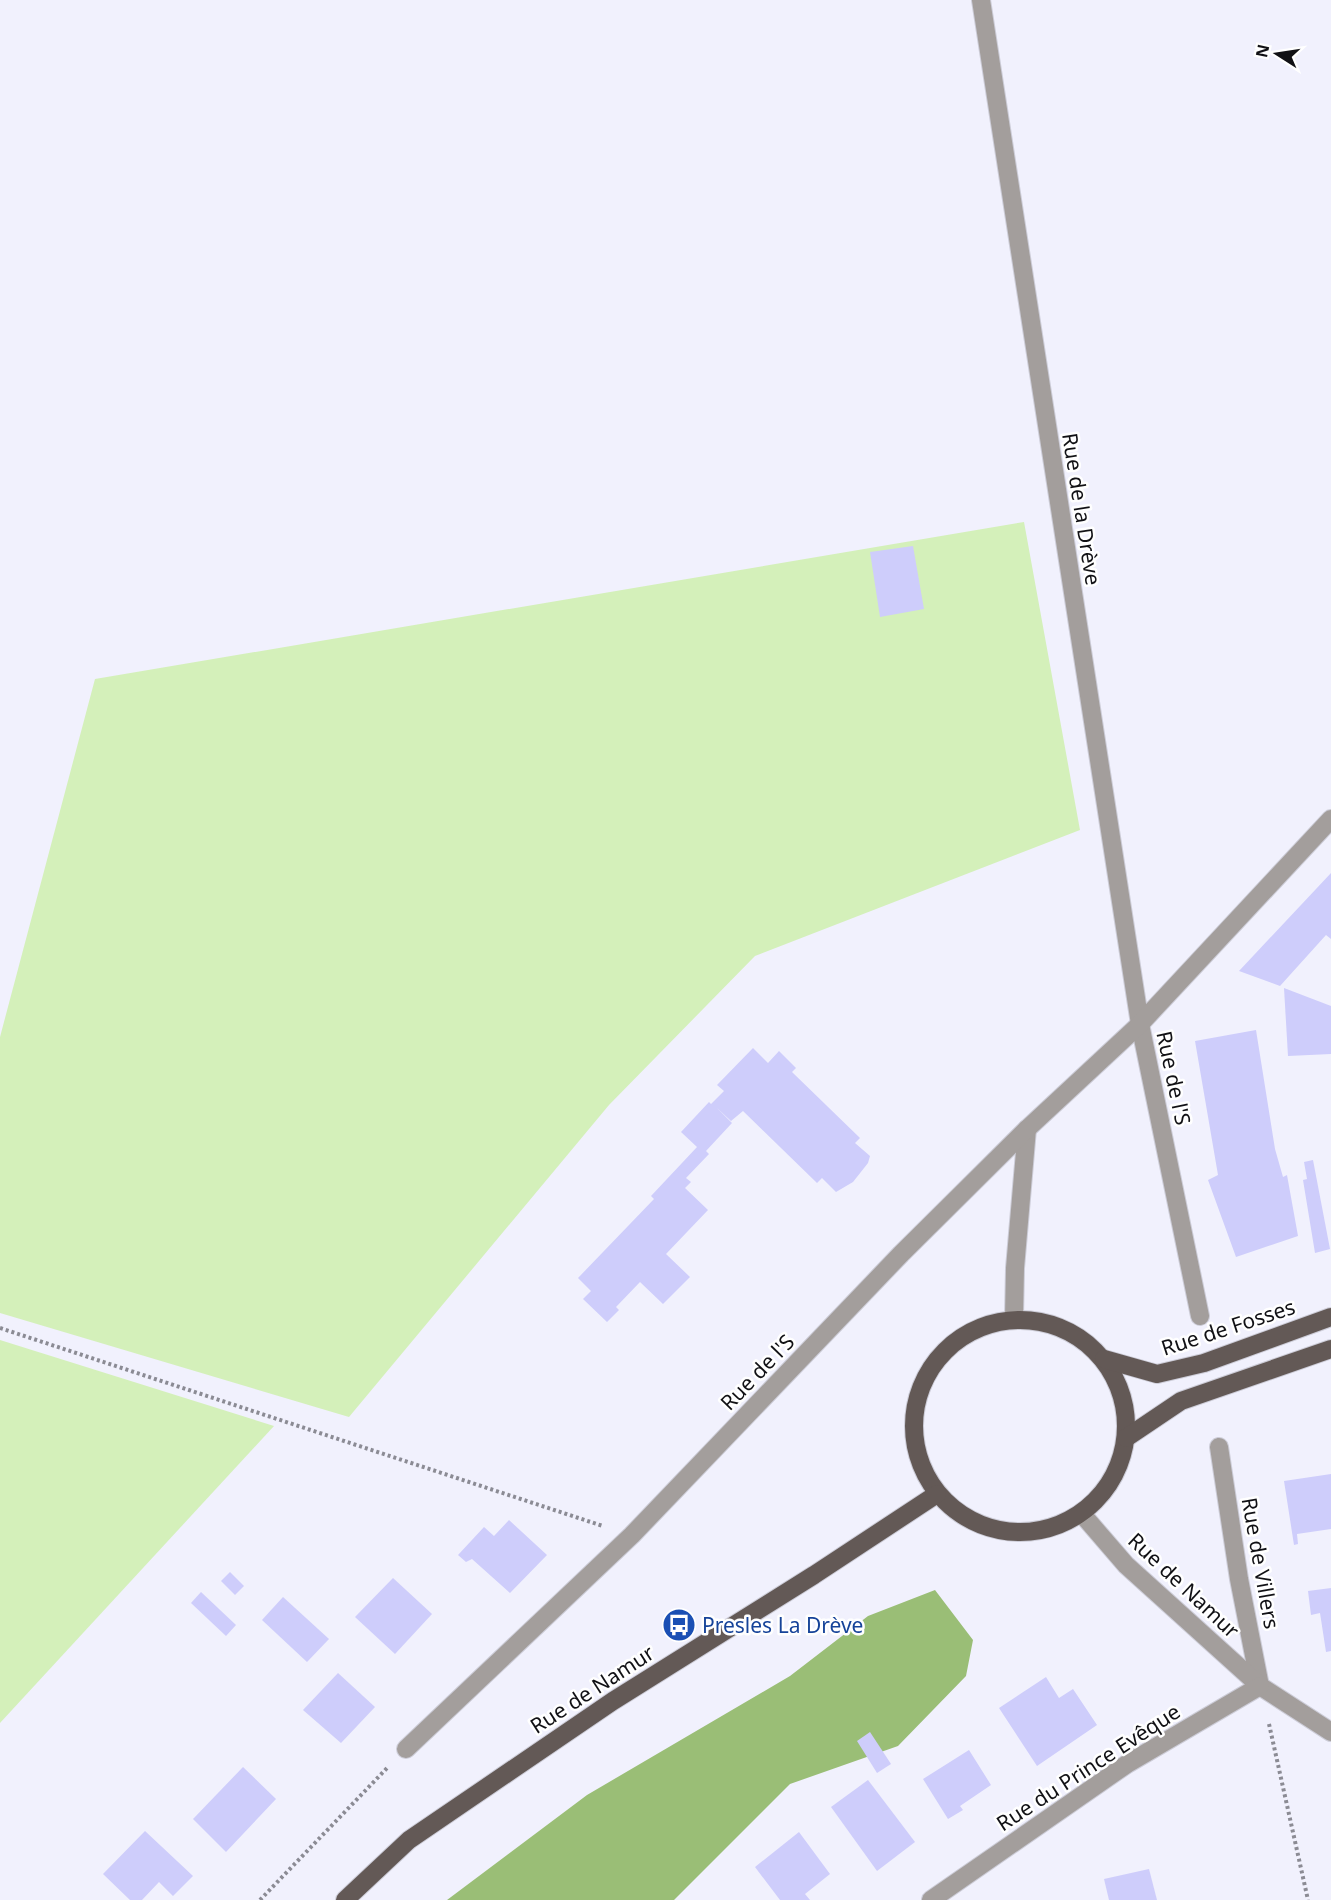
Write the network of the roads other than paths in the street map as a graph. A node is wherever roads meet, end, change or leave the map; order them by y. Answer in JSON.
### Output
{"nodes":[{"id":1,"x":981,"y":0,"type":"edge"},
{"id":2,"x":1331,"y":819,"type":"edge"},
{"id":3,"x":1140,"y":1024,"type":"junction"},
{"id":4,"x":1027,"y":1129,"type":"junction"},
{"id":5,"x":1200,"y":1316,"type":"dead end"},
{"id":6,"x":1331,"y":1317,"type":"edge"},
{"id":7,"x":1014,"y":1318,"type":"junction"},
{"id":8,"x":1331,"y":1349,"type":"edge"},
{"id":9,"x":1104,"y":1359,"type":"junction"},
{"id":10,"x":1126,"y":1438,"type":"junction"},
{"id":11,"x":1219,"y":1447,"type":"dead end"},
{"id":12,"x":937,"y":1494,"type":"junction"},
{"id":13,"x":1082,"y":1514,"type":"junction"},
{"id":14,"x":1260,"y":1686,"type":"junction"},
{"id":15,"x":1331,"y":1732,"type":"edge"},
{"id":16,"x":406,"y":1749,"type":"road end"},
{"id":17,"x":939,"y":1897,"type":"edge"},
{"id":18,"x":345,"y":1900,"type":"edge"}],
"edges":[{"from":1,"to":3,"type":"street","name":"Rue de la Drève"},
{"from":2,"to":3,"type":"street","name":"Rue de l'S"},
{"from":3,"to":4,"type":"street","name":"Rue de l'S"},
{"from":3,"to":5,"type":"street","name":"Rue de l'S"},
{"from":4,"to":7,"type":"street"},
{"from":4,"to":16,"type":"street","name":"Rue de l'S"},
{"from":6,"to":9,"type":"main road","name":"Rue de Fosses"},
{"from":7,"to":9,"type":"main road"},
{"from":7,"to":12,"type":"main road"},
{"from":8,"to":10,"type":"main road"},
{"from":9,"to":10,"type":"main road"},
{"from":10,"to":13,"type":"main road"},
{"from":11,"to":14,"type":"street","name":"Rue de Villers"},
{"from":12,"to":13,"type":"main road"},
{"from":12,"to":18,"type":"main road","name":"Rue de Namur"},
{"from":13,"to":14,"type":"street","name":"Rue de Namur"},
{"from":14,"to":15,"type":"street","name":"Rue de Namur"},
{"from":14,"to":17,"type":"street","name":"Rue du Prince Evêque"}]}
